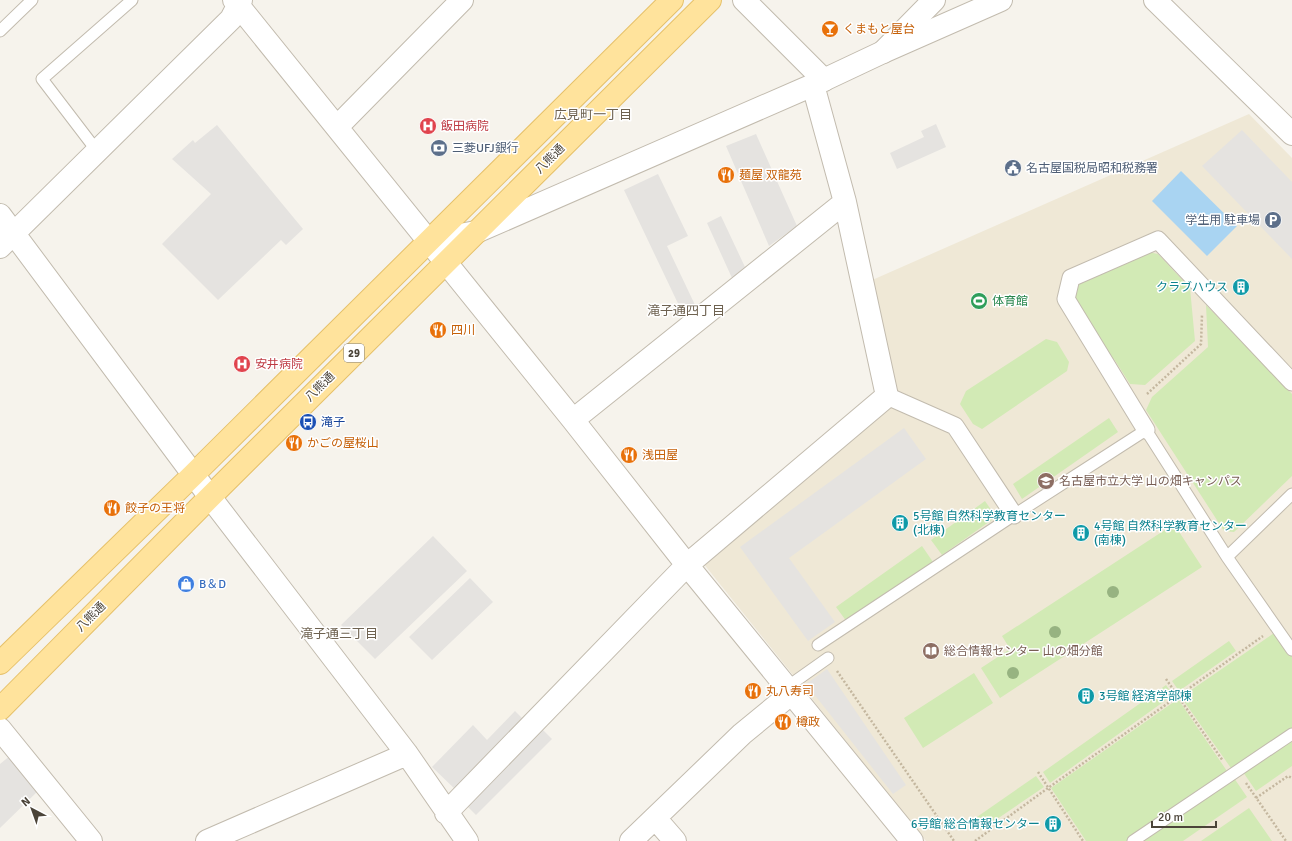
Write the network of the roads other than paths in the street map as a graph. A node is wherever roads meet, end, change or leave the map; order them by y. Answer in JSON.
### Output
{"nodes":[{"id":1,"x":32,"y":0,"type":"edge"},
{"id":2,"x":132,"y":0,"type":"edge"},
{"id":3,"x":462,"y":0,"type":"edge"},
{"id":4,"x":672,"y":0,"type":"edge"},
{"id":5,"x":710,"y":0,"type":"edge"},
{"id":6,"x":744,"y":0,"type":"edge"},
{"id":7,"x":934,"y":0,"type":"edge"},
{"id":8,"x":1001,"y":0,"type":"edge"},
{"id":9,"x":1155,"y":0,"type":"edge"},
{"id":10,"x":238,"y":2,"type":"edge"},
{"id":11,"x":0,"y":31,"type":"edge"},
{"id":12,"x":883,"y":52,"type":"junction"},
{"id":13,"x":819,"y":83,"type":"junction"},
{"id":14,"x":337,"y":127,"type":"junction"},
{"id":15,"x":1292,"y":134,"type":"edge"},
{"id":16,"x":97,"y":151,"type":"junction"},
{"id":17,"x":844,"y":202,"type":"junction"},
{"id":18,"x":0,"y":215,"type":"edge"},
{"id":19,"x":476,"y":232,"type":"junction"},
{"id":20,"x":7,"y":240,"type":"edge"},
{"id":21,"x":428,"y":241,"type":"junction"},
{"id":22,"x":445,"y":262,"type":"junction"},
{"id":23,"x":1292,"y":382,"type":"edge"},
{"id":24,"x":887,"y":396,"type":"junction"},
{"id":25,"x":573,"y":420,"type":"junction"},
{"id":26,"x":1146,"y":430,"type":"junction"},
{"id":27,"x":193,"y":475,"type":"junction"},
{"id":28,"x":1292,"y":494,"type":"edge"},
{"id":29,"x":210,"y":497,"type":"junction"},
{"id":30,"x":1014,"y":515,"type":"junction"},
{"id":31,"x":1227,"y":557,"type":"junction"},
{"id":32,"x":687,"y":565,"type":"junction"},
{"id":33,"x":818,"y":645,"type":"dead end"},
{"id":34,"x":1292,"y":650,"type":"edge"},
{"id":35,"x":828,"y":658,"type":"road end"},
{"id":36,"x":0,"y":663,"type":"edge"},
{"id":37,"x":789,"y":690,"type":"junction"},
{"id":38,"x":0,"y":709,"type":"edge"},
{"id":39,"x":0,"y":729,"type":"edge"},
{"id":40,"x":1292,"y":734,"type":"edge"},
{"id":41,"x":407,"y":754,"type":"junction"},
{"id":42,"x":446,"y":813,"type":"junction"},
{"id":43,"x":655,"y":818,"type":"junction"},
{"id":44,"x":91,"y":841,"type":"edge"},
{"id":45,"x":207,"y":841,"type":"edge"},
{"id":46,"x":466,"y":841,"type":"edge"},
{"id":47,"x":631,"y":841,"type":"edge"},
{"id":48,"x":675,"y":841,"type":"edge"},
{"id":49,"x":912,"y":841,"type":"edge"},
{"id":50,"x":1133,"y":841,"type":"edge"}],
"edges":[{"from":1,"to":11,"type":"lane"},
{"from":2,"to":16,"type":"lane"},
{"from":3,"to":14,"type":"street"},
{"from":4,"to":21,"type":"main road","number":"29"},
{"from":5,"to":19,"type":"main road","name":"八熊通","number":"29"},
{"from":6,"to":13,"type":"street"},
{"from":7,"to":12,"type":"street"},
{"from":8,"to":12,"type":"street"},
{"from":9,"to":15,"type":"street"},
{"from":10,"to":14,"type":"street"},
{"from":10,"to":16,"type":"street"},
{"from":12,"to":13,"type":"street"},
{"from":13,"to":17,"type":"street"},
{"from":13,"to":19,"type":"street"},
{"from":14,"to":21,"type":"street"},
{"from":16,"to":20,"type":"street"},
{"from":17,"to":24,"type":"street"},
{"from":17,"to":25,"type":"street"},
{"from":18,"to":20,"type":"street"},
{"from":19,"to":21,"type":"street"},
{"from":19,"to":22,"type":"main road","name":"八熊通","number":"29"},
{"from":20,"to":27,"type":"street"},
{"from":21,"to":22,"type":"street"},
{"from":21,"to":27,"type":"main road","number":"29"},
{"from":22,"to":25,"type":"street"},
{"from":22,"to":29,"type":"main road","name":"八熊通","number":"29"},
{"from":23,"to":26,"type":"street"},
{"from":24,"to":30,"type":"street"},
{"from":24,"to":32,"type":"street"},
{"from":25,"to":32,"type":"street"},
{"from":26,"to":30,"type":"lane"},
{"from":26,"to":31,"type":"lane"},
{"from":27,"to":29,"type":"street"},
{"from":27,"to":36,"type":"main road","number":"29"},
{"from":28,"to":31,"type":"lane"},
{"from":29,"to":38,"type":"main road","name":"八熊通","number":"29"},
{"from":29,"to":41,"type":"street"},
{"from":30,"to":33,"type":"lane"},
{"from":31,"to":34,"type":"lane"},
{"from":32,"to":37,"type":"street"},
{"from":32,"to":42,"type":"street"},
{"from":35,"to":37,"type":"lane"},
{"from":37,"to":43,"type":"street"},
{"from":37,"to":49,"type":"street"},
{"from":39,"to":44,"type":"street"},
{"from":40,"to":50,"type":"lane"},
{"from":41,"to":42,"type":"street"},
{"from":41,"to":45,"type":"street"},
{"from":42,"to":46,"type":"street"},
{"from":43,"to":47,"type":"street"},
{"from":43,"to":48,"type":"street"}]}
